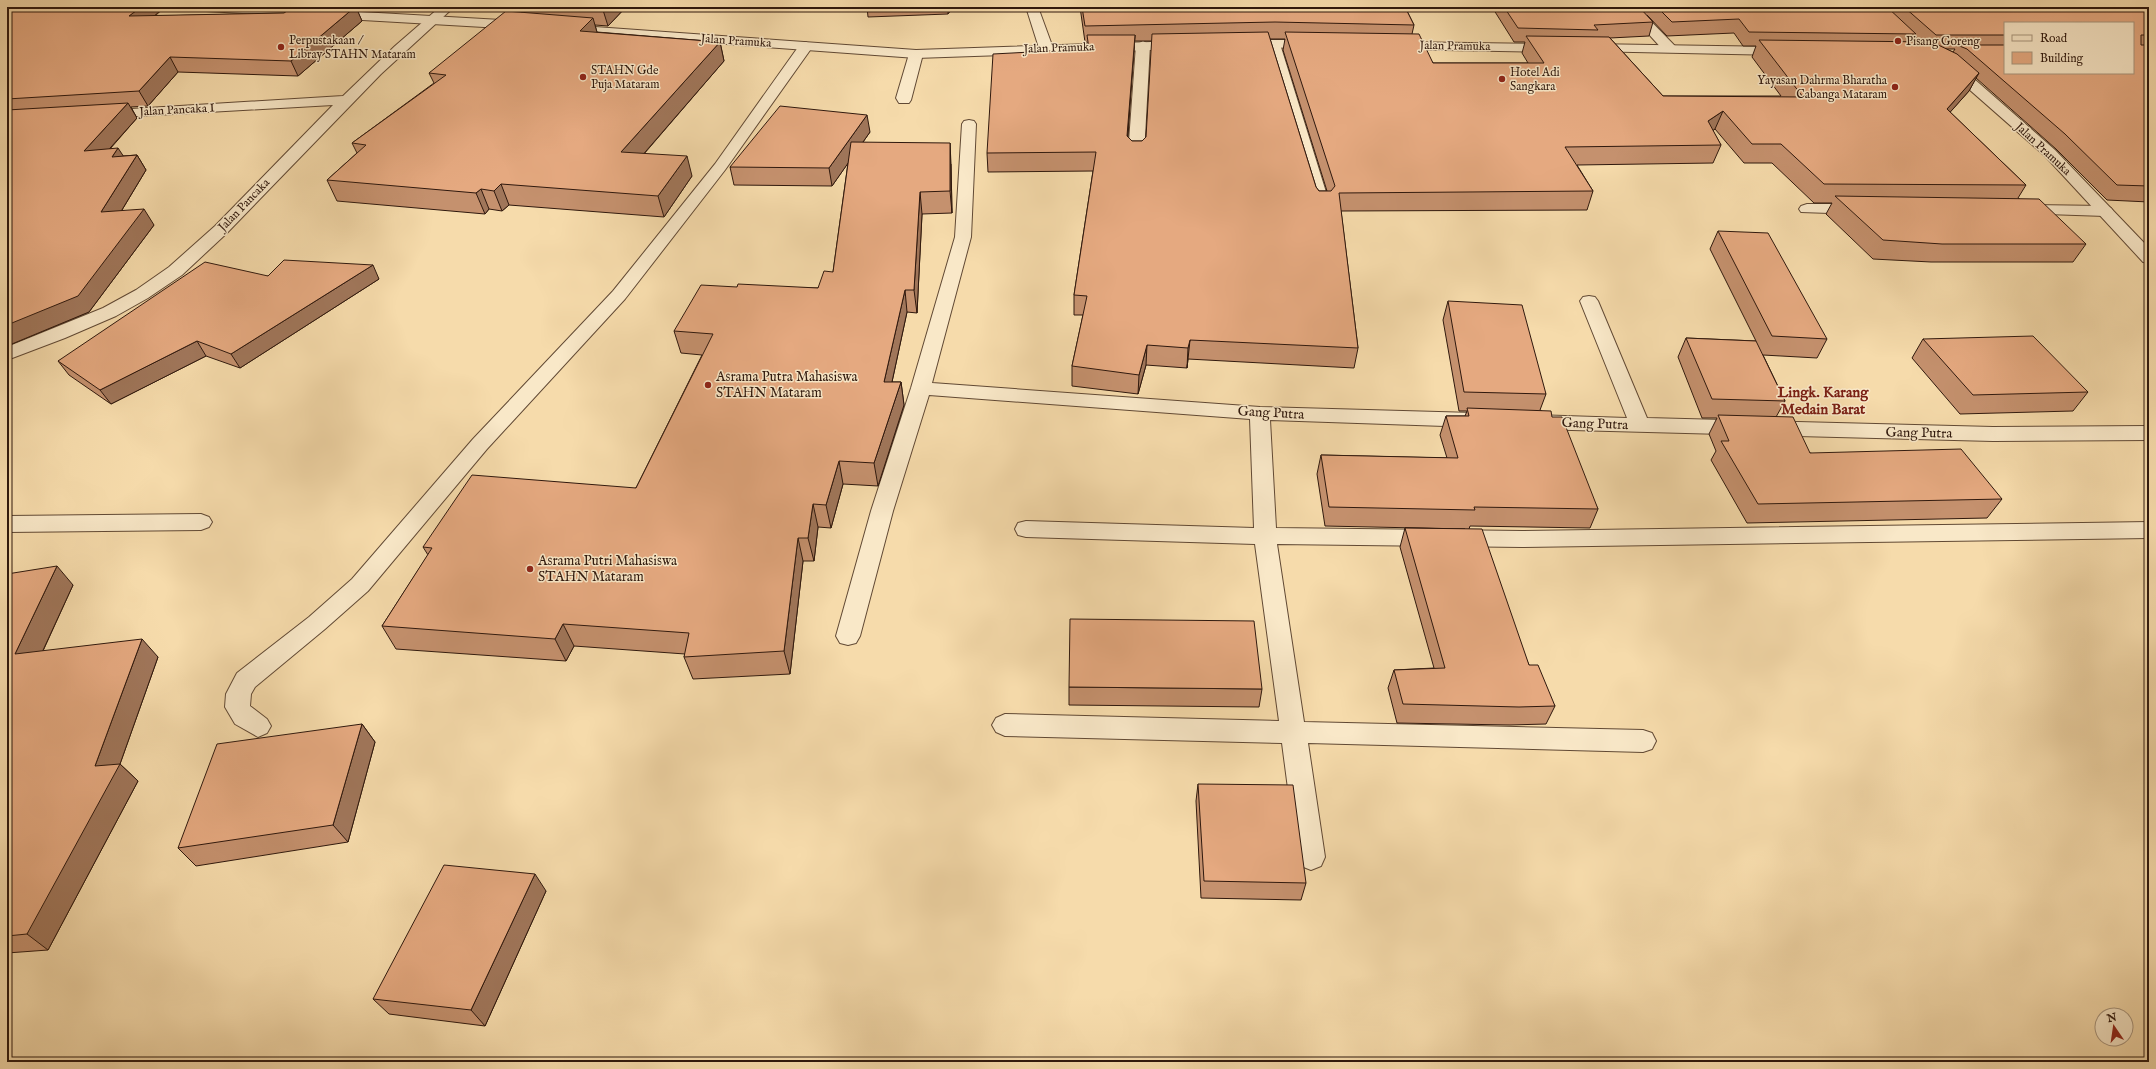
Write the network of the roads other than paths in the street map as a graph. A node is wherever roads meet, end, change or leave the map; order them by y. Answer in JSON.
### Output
{"nodes":[{"id":1,"x":206,"y":7,"type":"edge"},
{"id":2,"x":448,"y":7,"type":"edge"},
{"id":3,"x":1032,"y":7,"type":"edge"},
{"id":4,"x":1630,"y":7,"type":"edge"},
{"id":5,"x":434,"y":19,"type":"junction"},
{"id":6,"x":537,"y":26,"type":"edge"},
{"id":7,"x":553,"y":28,"type":"edge"},
{"id":8,"x":1227,"y":44,"type":"edge"},
{"id":9,"x":1273,"y":44,"type":"junction"},
{"id":10,"x":1197,"y":45,"type":"edge"},
{"id":11,"x":1328,"y":45,"type":"edge"},
{"id":12,"x":1384,"y":45,"type":"edge"},
{"id":13,"x":806,"y":46,"type":"junction"},
{"id":14,"x":1143,"y":46,"type":"junction"},
{"id":15,"x":1046,"y":48,"type":"junction"},
{"id":16,"x":1670,"y":49,"type":"junction"},
{"id":17,"x":1796,"y":51,"type":"edge"},
{"id":18,"x":916,"y":54,"type":"junction"},
{"id":19,"x":1949,"y":56,"type":"edge"},
{"id":20,"x":347,"y":100,"type":"junction"},
{"id":21,"x":904,"y":100,"type":"dead end"},
{"id":22,"x":86,"y":116,"type":"edge"},
{"id":23,"x":969,"y":124,"type":"dead end"},
{"id":24,"x":1136,"y":155,"type":"edge"},
{"id":25,"x":1322,"y":205,"type":"edge"},
{"id":26,"x":1807,"y":209,"type":"dead end"},
{"id":27,"x":1877,"y":210,"type":"edge"},
{"id":28,"x":2003,"y":210,"type":"edge"},
{"id":29,"x":2105,"y":210,"type":"junction"},
{"id":30,"x":2149,"y":258,"type":"edge"},
{"id":31,"x":1589,"y":301,"type":"dead end"},
{"id":32,"x":7,"y":354,"type":"edge"},
{"id":33,"x":921,"y":388,"type":"junction"},
{"id":34,"x":1260,"y":413,"type":"junction"},
{"id":35,"x":1490,"y":421,"type":"edge"},
{"id":36,"x":1514,"y":421,"type":"edge"},
{"id":37,"x":1640,"y":425,"type":"junction"},
{"id":38,"x":2149,"y":433,"type":"edge"},
{"id":39,"x":201,"y":522,"type":"dead end"},
{"id":40,"x":7,"y":524,"type":"edge"},
{"id":41,"x":1026,"y":529,"type":"dead end"},
{"id":42,"x":2149,"y":530,"type":"edge"},
{"id":43,"x":1265,"y":536,"type":"junction"},
{"id":44,"x":848,"y":636,"type":"dead end"},
{"id":45,"x":1005,"y":725,"type":"dead end"},
{"id":46,"x":258,"y":726,"type":"dead end"},
{"id":47,"x":1293,"y":733,"type":"junction"},
{"id":48,"x":1643,"y":741,"type":"dead end"},
{"id":49,"x":1311,"y":858,"type":"dead end"}],
"edges":[{"from":1,"to":5,"type":"street"},
{"from":2,"to":5,"type":"street","name":"Jalan Pancaka"},
{"from":3,"to":15,"type":"street"},
{"from":4,"to":16,"type":"street"},
{"from":5,"to":6,"type":"street"},
{"from":5,"to":20,"type":"street","name":"Jalan Pancaka"},
{"from":7,"to":13,"type":"street","name":"Jalan Pramuka"},
{"from":8,"to":9,"type":"street"},
{"from":9,"to":11,"type":"street"},
{"from":9,"to":25,"type":"street"},
{"from":10,"to":14,"type":"street","name":"Jalan Pramuka"},
{"from":12,"to":16,"type":"street","name":"Jalan Pramuka"},
{"from":13,"to":18,"type":"street","name":"Jalan Pramuka"},
{"from":13,"to":46,"type":"street"},
{"from":14,"to":15,"type":"street","name":"Jalan Pramuka"},
{"from":14,"to":24,"type":"street"},
{"from":15,"to":18,"type":"street","name":"Jalan Pramuka"},
{"from":16,"to":17,"type":"street","name":"Jalan Pramuka"},
{"from":18,"to":21,"type":"street"},
{"from":19,"to":29,"type":"street","name":"Jalan Pramuka"},
{"from":20,"to":22,"type":"street","name":"Jalan Pancaka I"},
{"from":20,"to":32,"type":"street","name":"Jalan Pancaka"},
{"from":23,"to":33,"type":"street"},
{"from":26,"to":27,"type":"street"},
{"from":28,"to":29,"type":"street"},
{"from":29,"to":30,"type":"street","name":"Jalan Pramuka"},
{"from":31,"to":37,"type":"street"},
{"from":33,"to":34,"type":"street","name":"Gang Putra"},
{"from":33,"to":44,"type":"street"},
{"from":34,"to":35,"type":"street","name":"Gang Putra"},
{"from":34,"to":43,"type":"street"},
{"from":36,"to":37,"type":"street","name":"Gang Putra"},
{"from":37,"to":38,"type":"street","name":"Gang Putra"},
{"from":39,"to":40,"type":"street"},
{"from":41,"to":43,"type":"street"},
{"from":42,"to":43,"type":"street"},
{"from":43,"to":47,"type":"street"},
{"from":45,"to":47,"type":"street"},
{"from":47,"to":48,"type":"street"},
{"from":47,"to":49,"type":"street"}]}
